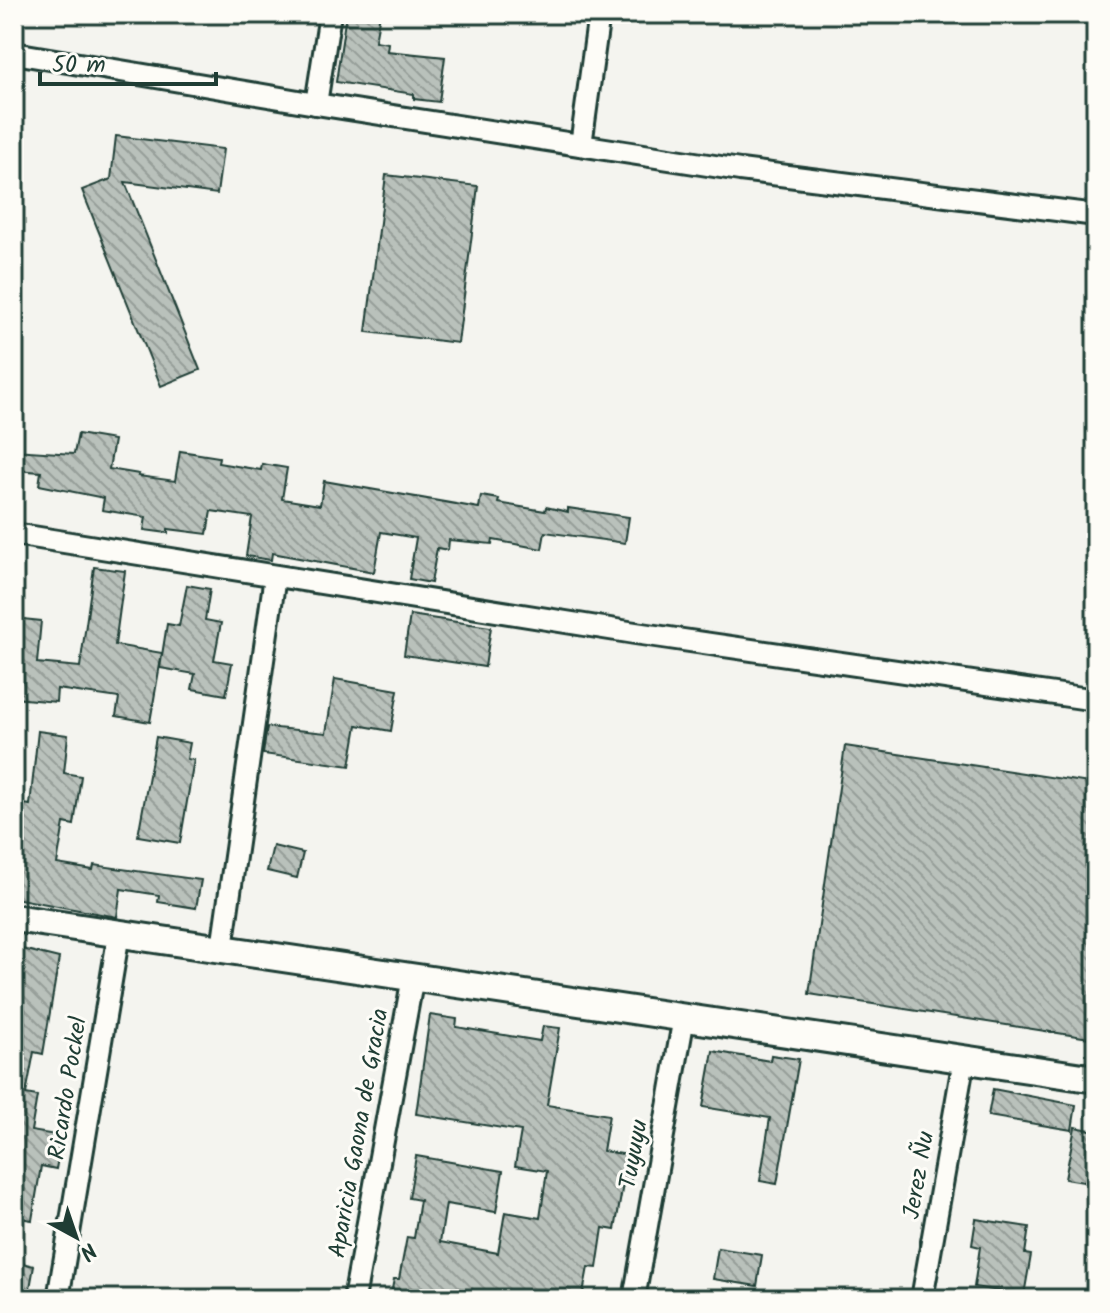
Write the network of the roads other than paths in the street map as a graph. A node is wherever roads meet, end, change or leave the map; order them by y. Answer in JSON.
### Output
{"nodes":[{"id":1,"x":330,"y":14,"type":"edge"},
{"id":2,"x":599,"y":14,"type":"edge"},
{"id":3,"x":14,"y":53,"type":"edge"},
{"id":4,"x":316,"y":104,"type":"junction"},
{"id":5,"x":581,"y":145,"type":"junction"},
{"id":6,"x":1096,"y":215,"type":"edge"},
{"id":7,"x":14,"y":534,"type":"edge"},
{"id":8,"x":275,"y":576,"type":"junction"},
{"id":9,"x":1096,"y":700,"type":"edge"},
{"id":10,"x":14,"y":918,"type":"edge"},
{"id":11,"x":119,"y":933,"type":"junction"},
{"id":12,"x":222,"y":948,"type":"junction"},
{"id":13,"x":413,"y":977,"type":"junction"},
{"id":14,"x":684,"y":1017,"type":"junction"},
{"id":15,"x":964,"y":1059,"type":"junction"},
{"id":16,"x":1096,"y":1079,"type":"edge"},
{"id":17,"x":58,"y":1299,"type":"edge"},
{"id":18,"x":354,"y":1299,"type":"edge"},
{"id":19,"x":634,"y":1299,"type":"edge"},
{"id":20,"x":922,"y":1299,"type":"edge"}],
"edges":[{"from":1,"to":4,"type":"street"},
{"from":2,"to":5,"type":"street"},
{"from":3,"to":4,"type":"street"},
{"from":4,"to":5,"type":"street"},
{"from":5,"to":6,"type":"street"},
{"from":7,"to":8,"type":"street"},
{"from":8,"to":9,"type":"street"},
{"from":8,"to":12,"type":"street"},
{"from":10,"to":11,"type":"street"},
{"from":11,"to":12,"type":"street"},
{"from":11,"to":17,"type":"street","name":"Ricardo Pockel"},
{"from":12,"to":13,"type":"street"},
{"from":13,"to":14,"type":"street"},
{"from":13,"to":18,"type":"street","name":"Aparicia Gaona de Gracia"},
{"from":14,"to":15,"type":"street"},
{"from":14,"to":19,"type":"street","name":"Tuyuyu"},
{"from":15,"to":16,"type":"street"},
{"from":15,"to":20,"type":"street","name":"Jerez Ñu"}]}
